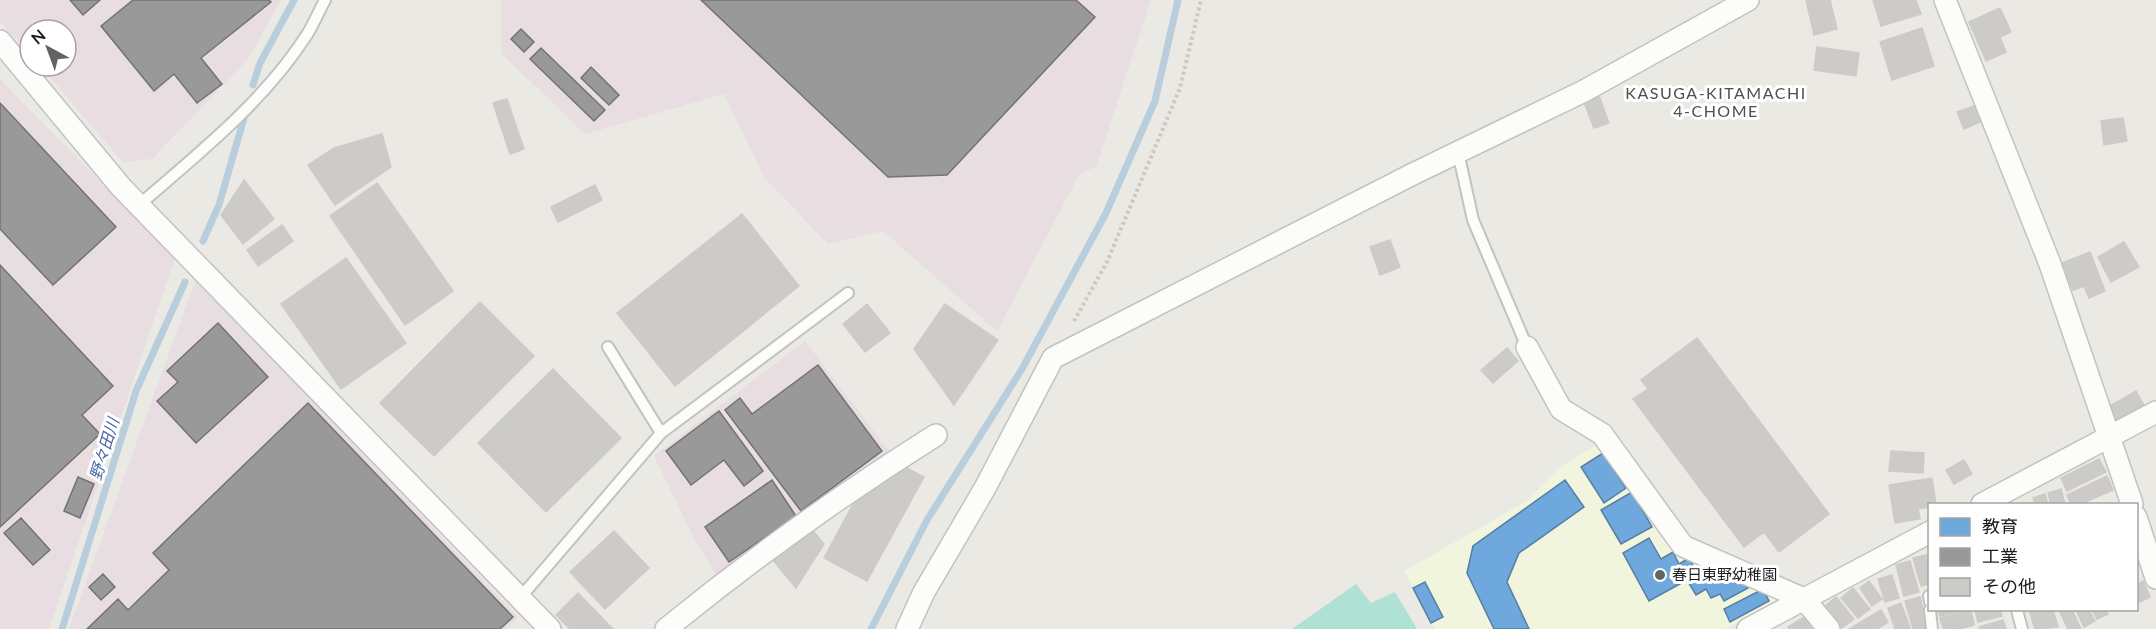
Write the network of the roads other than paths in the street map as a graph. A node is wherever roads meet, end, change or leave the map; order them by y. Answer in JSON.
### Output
{"nodes":[{"id":1,"x":325,"y":0,"type":"edge"},
{"id":2,"x":1748,"y":0,"type":"edge"},
{"id":3,"x":1946,"y":0,"type":"edge"},
{"id":4,"x":0,"y":41,"type":"edge"},
{"id":5,"x":1458,"y":152,"type":"junction"},
{"id":6,"x":139,"y":205,"type":"junction"},
{"id":7,"x":848,"y":292,"type":"dead end"},
{"id":8,"x":608,"y":347,"type":"dead end"},
{"id":9,"x":1527,"y":347,"type":"joint"},
{"id":10,"x":2156,"y":412,"type":"edge"},
{"id":11,"x":661,"y":433,"type":"junction"},
{"id":12,"x":936,"y":435,"type":"dead end"},
{"id":13,"x":2110,"y":437,"type":"junction"},
{"id":14,"x":1987,"y":503,"type":"edge"},
{"id":15,"x":2132,"y":503,"type":"edge"},
{"id":16,"x":1928,"y":533,"type":"edge"},
{"id":17,"x":2142,"y":537,"type":"edge"},
{"id":18,"x":2156,"y":578,"type":"edge"},
{"id":19,"x":520,"y":598,"type":"junction"},
{"id":20,"x":1804,"y":599,"type":"junction"},
{"id":21,"x":1930,"y":611,"type":"edge"},
{"id":22,"x":2018,"y":611,"type":"edge"},
{"id":23,"x":550,"y":629,"type":"edge"},
{"id":24,"x":666,"y":629,"type":"edge"},
{"id":25,"x":907,"y":629,"type":"edge"},
{"id":26,"x":1748,"y":629,"type":"edge"},
{"id":27,"x":1829,"y":629,"type":"edge"},
{"id":28,"x":1932,"y":629,"type":"edge"},
{"id":29,"x":2022,"y":629,"type":"edge"}],
"edges":[{"from":1,"to":6,"type":"lane"},
{"from":2,"to":5,"type":"street"},
{"from":3,"to":13,"type":"street"},
{"from":4,"to":6,"type":"street"},
{"from":5,"to":9,"type":"lane"},
{"from":5,"to":25,"type":"street"},
{"from":6,"to":19,"type":"street"},
{"from":7,"to":11,"type":"lane"},
{"from":8,"to":11,"type":"lane"},
{"from":9,"to":20,"type":"street"},
{"from":10,"to":13,"type":"street"},
{"from":11,"to":19,"type":"lane"},
{"from":12,"to":24,"type":"street"},
{"from":13,"to":14,"type":"street"},
{"from":13,"to":15,"type":"street"},
{"from":16,"to":20,"type":"street"},
{"from":17,"to":18,"type":"street"},
{"from":19,"to":23,"type":"street"},
{"from":20,"to":26,"type":"street"},
{"from":20,"to":27,"type":"street"},
{"from":21,"to":28,"type":"lane"},
{"from":22,"to":29,"type":"lane"}]}
